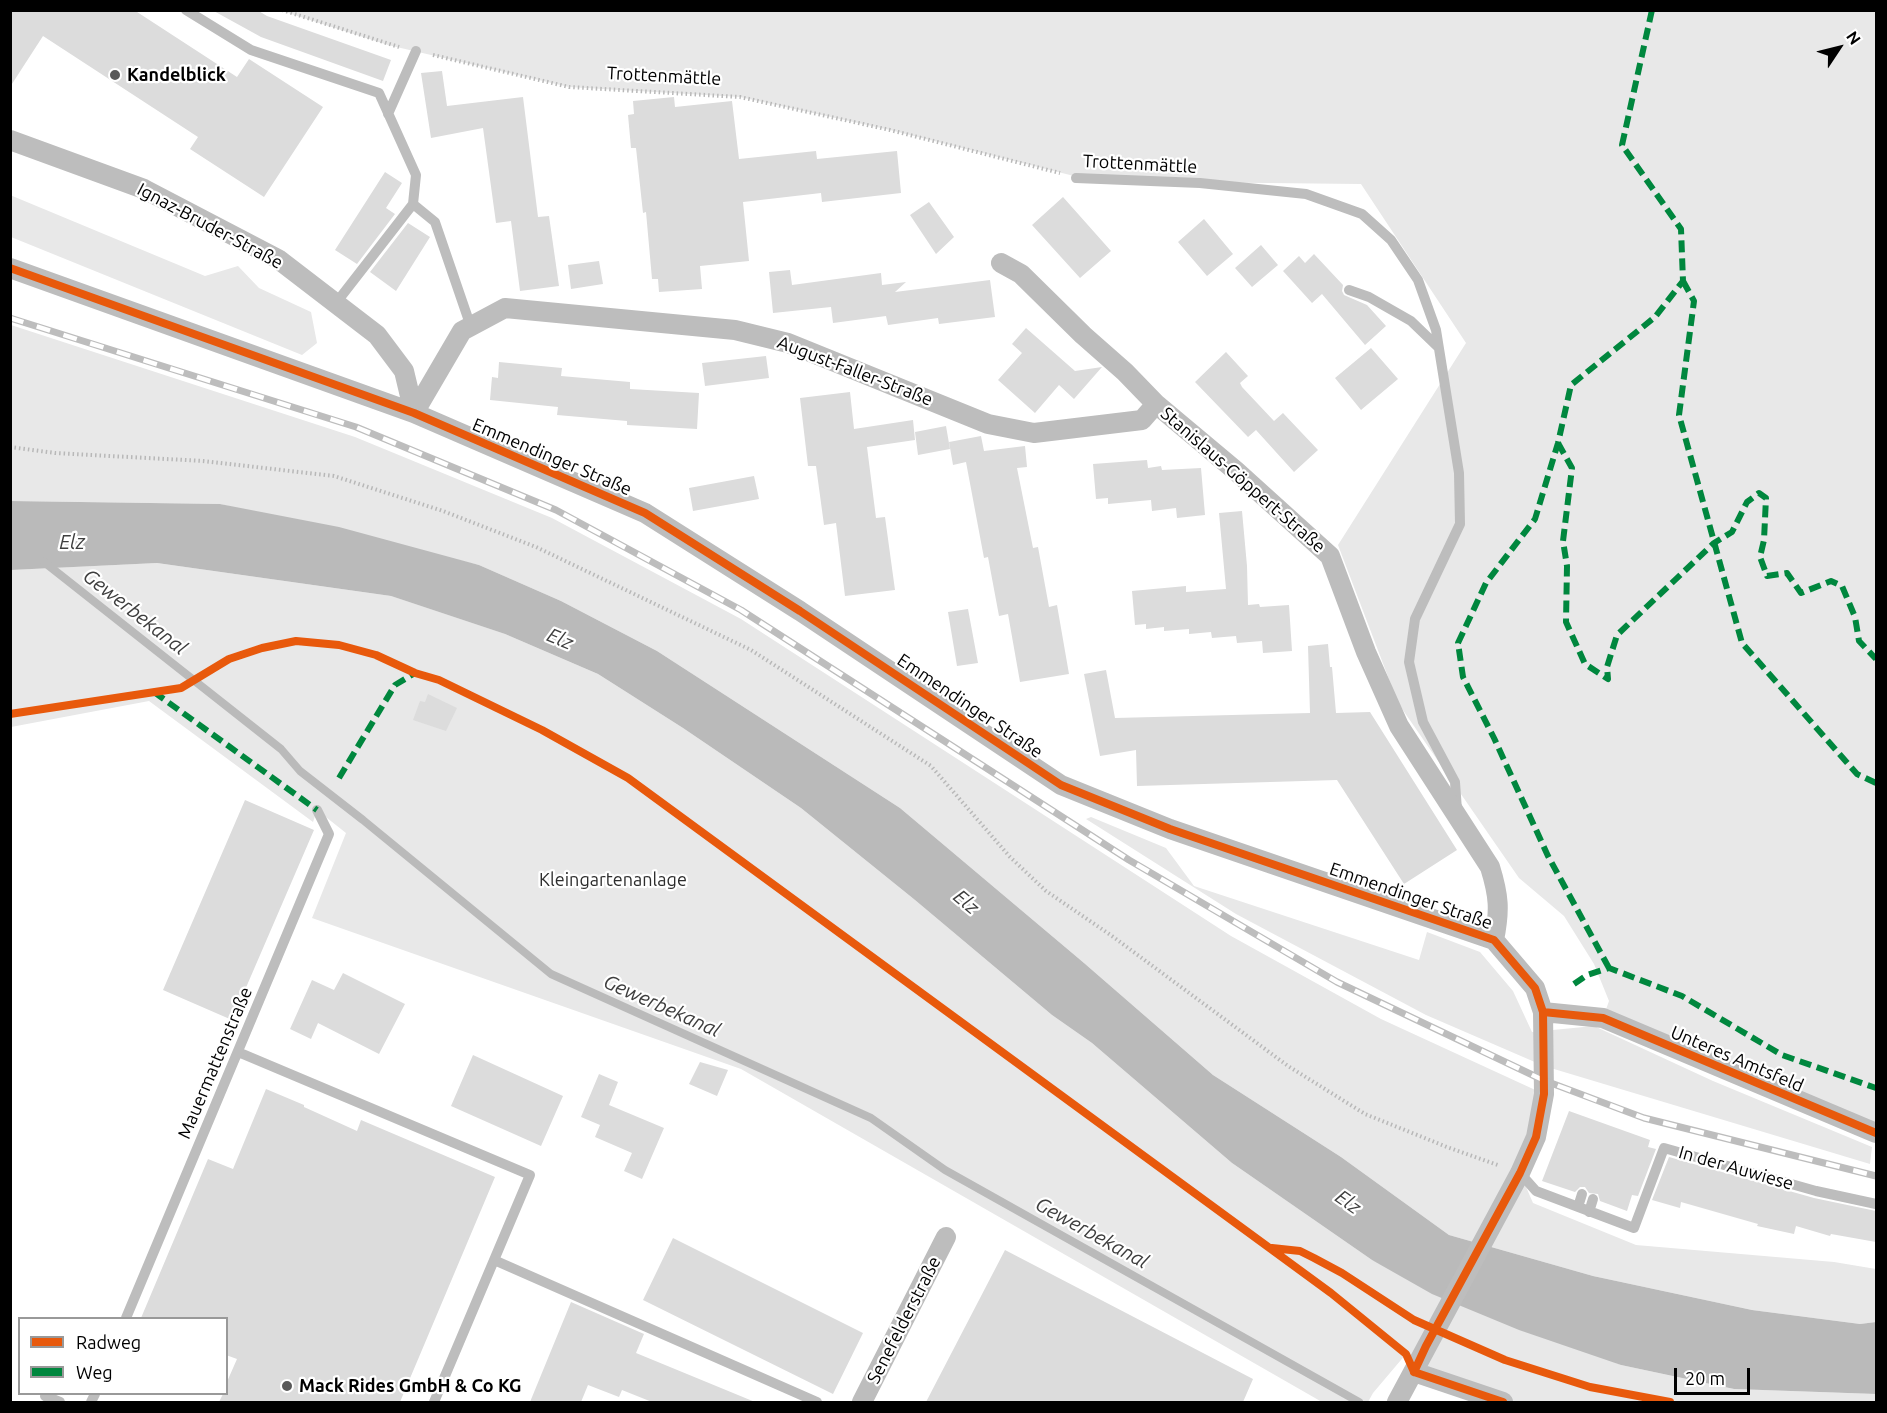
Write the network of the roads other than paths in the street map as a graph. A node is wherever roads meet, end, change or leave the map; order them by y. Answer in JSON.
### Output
{"nodes":[{"id":1,"x":186,"y":10,"type":"edge"},
{"id":2,"x":416,"y":51,"type":"road end"},
{"id":3,"x":388,"y":114,"type":"junction"},
{"id":4,"x":10,"y":140,"type":"edge"},
{"id":5,"x":1076,"y":178,"type":"road end"},
{"id":6,"x":413,"y":204,"type":"junction"},
{"id":7,"x":1001,"y":263,"type":"dead end"},
{"id":8,"x":10,"y":268,"type":"edge"},
{"id":9,"x":1348,"y":290,"type":"dead end"},
{"id":10,"x":336,"y":303,"type":"junction"},
{"id":11,"x":471,"y":327,"type":"junction"},
{"id":12,"x":1438,"y":347,"type":"junction"},
{"id":13,"x":1156,"y":404,"type":"junction"},
{"id":14,"x":414,"y":413,"type":"junction"},
{"id":15,"x":320,"y":815,"type":"dead end"},
{"id":16,"x":1458,"y":818,"type":"junction"},
{"id":17,"x":1494,"y":940,"type":"junction"},
{"id":18,"x":1543,"y":1012,"type":"junction"},
{"id":19,"x":238,"y":1052,"type":"junction"},
{"id":20,"x":1876,"y":1133,"type":"edge"},
{"id":21,"x":1517,"y":1178,"type":"junction"},
{"id":22,"x":1588,"y":1197,"type":"dead end"},
{"id":23,"x":1876,"y":1204,"type":"edge"},
{"id":24,"x":1583,"y":1209,"type":"junction"},
{"id":25,"x":946,"y":1237,"type":"dead end"},
{"id":26,"x":494,"y":1260,"type":"junction"},
{"id":27,"x":126,"y":1317,"type":"edge"},
{"id":28,"x":1414,"y":1372,"type":"junction"},
{"id":29,"x":45,"y":1396,"type":"dead end"},
{"id":30,"x":60,"y":1402,"type":"edge"},
{"id":31,"x":434,"y":1402,"type":"edge"},
{"id":32,"x":817,"y":1402,"type":"edge"},
{"id":33,"x":862,"y":1402,"type":"edge"},
{"id":34,"x":1397,"y":1402,"type":"edge"},
{"id":35,"x":1503,"y":1402,"type":"edge"}],
"edges":[{"from":1,"to":3,"type":"lane"},
{"from":2,"to":3,"type":"lane"},
{"from":3,"to":6,"type":"lane"},
{"from":4,"to":10,"type":"street","name":"Ignaz-Bruder-Straße"},
{"from":5,"to":12,"type":"lane","name":"Trottenmättle"},
{"from":6,"to":10,"type":"lane"},
{"from":6,"to":11,"type":"lane"},
{"from":7,"to":13,"type":"street","name":"Stanislaus-Göppert-Straße"},
{"from":8,"to":14,"type":"street","name":"Emmendinger Straße"},
{"from":9,"to":12,"type":"lane"},
{"from":10,"to":14,"type":"street","name":"Ignaz-Bruder-Straße"},
{"from":11,"to":13,"type":"street","name":"August-Faller-Straße"},
{"from":11,"to":14,"type":"street","name":"August-Faller-Straße"},
{"from":12,"to":16,"type":"lane","name":"Trottenmättle"},
{"from":13,"to":16,"type":"street","name":"Stanislaus-Göppert-Straße"},
{"from":14,"to":17,"type":"street","name":"Emmendinger Straße"},
{"from":15,"to":19,"type":"lane","name":"Mauermattenstraße"},
{"from":16,"to":17,"type":"street","name":"Stanislaus-Göppert-Straße"},
{"from":17,"to":18,"type":"street","name":"Emmendinger Straße"},
{"from":18,"to":20,"type":"street","name":"Unteres Amtsfeld"},
{"from":18,"to":21,"type":"street","name":"Emmendinger Straße"},
{"from":19,"to":26,"type":"lane"},
{"from":19,"to":27,"type":"lane","name":"Mauermattenstraße"},
{"from":21,"to":24,"type":"lane","name":"In der Auwiese"},
{"from":21,"to":28,"type":"street","name":"Emmendinger Straße"},
{"from":22,"to":24,"type":"lane"},
{"from":23,"to":24,"type":"lane","name":"In der Auwiese"},
{"from":25,"to":33,"type":"street","name":"Senefelderstraße"},
{"from":26,"to":31,"type":"lane"},
{"from":26,"to":32,"type":"lane"},
{"from":28,"to":34,"type":"street","name":"Emmendinger Straße"},
{"from":28,"to":35,"type":"street"},
{"from":29,"to":30,"type":"lane"}]}
